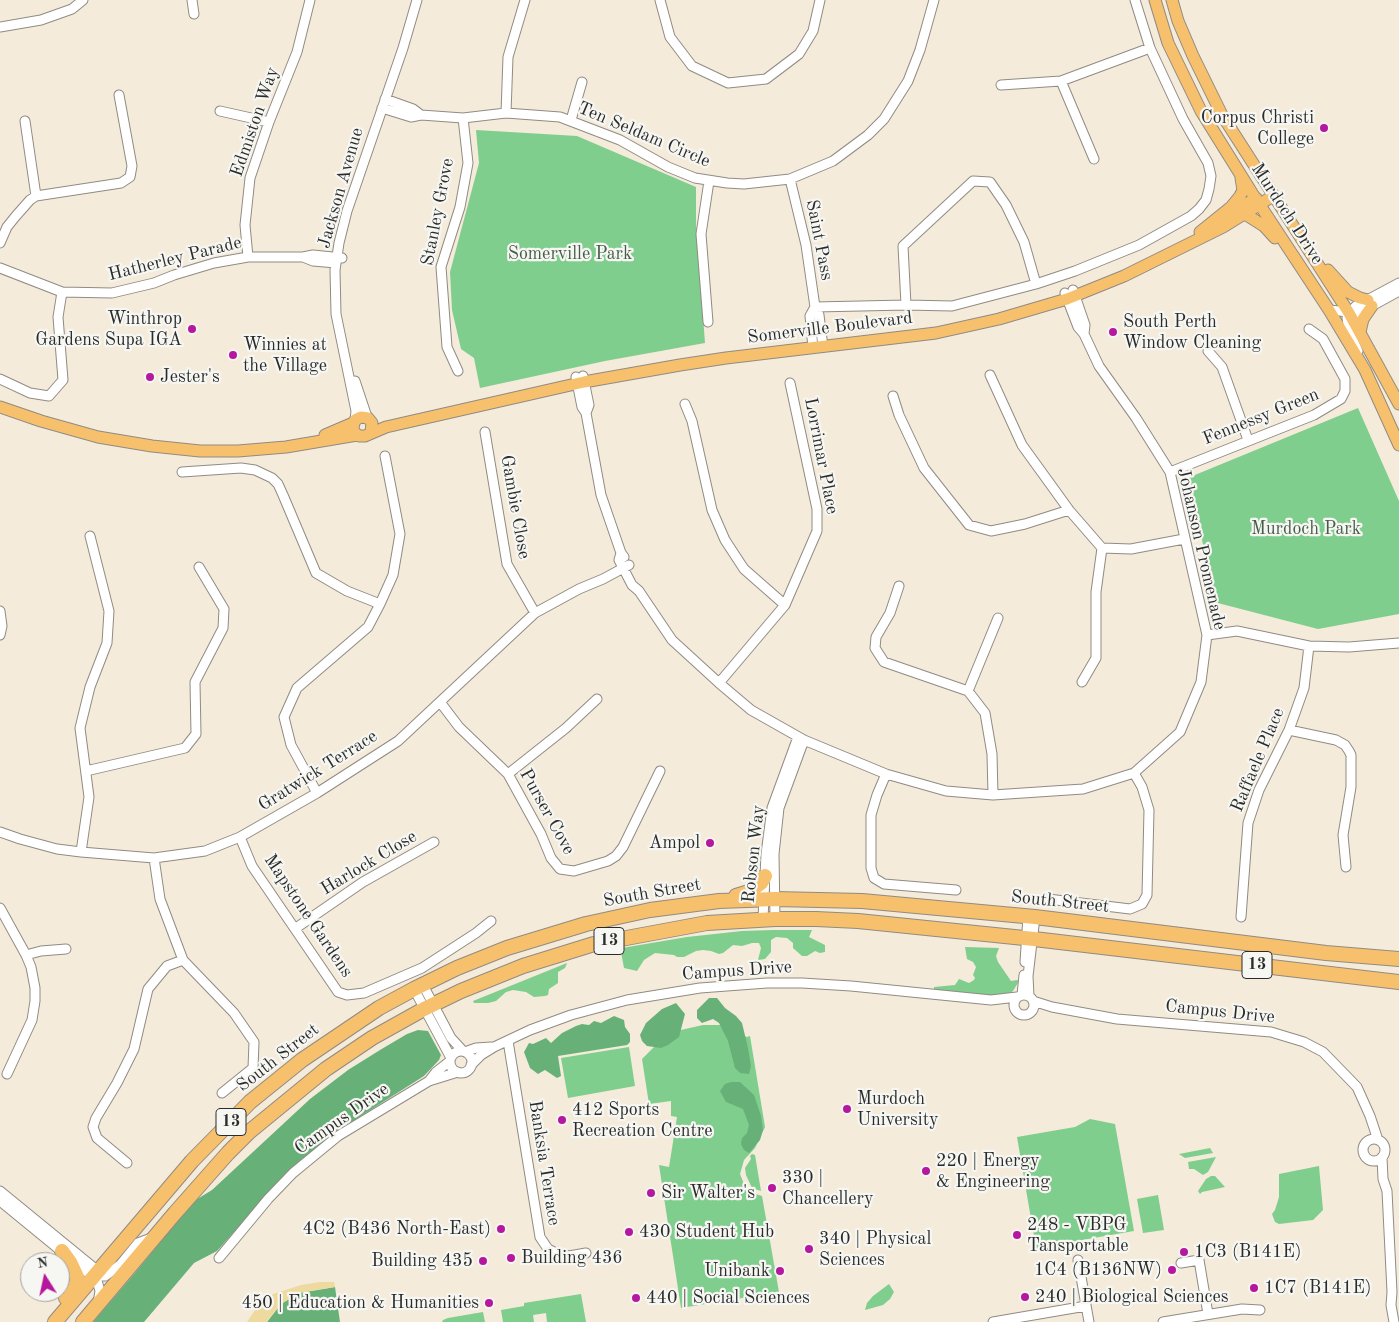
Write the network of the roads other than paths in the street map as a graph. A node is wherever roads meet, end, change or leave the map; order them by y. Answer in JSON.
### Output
{"nodes":[{"id":1,"x":83,"y":0,"type":"edge"},
{"id":2,"x":192,"y":0,"type":"edge"},
{"id":3,"x":310,"y":0,"type":"edge"},
{"id":4,"x":417,"y":0,"type":"edge"},
{"id":5,"x":423,"y":0,"type":"edge"},
{"id":6,"x":525,"y":0,"type":"edge"},
{"id":7,"x":660,"y":0,"type":"edge"},
{"id":8,"x":820,"y":0,"type":"edge"},
{"id":9,"x":934,"y":0,"type":"edge"},
{"id":10,"x":1135,"y":0,"type":"edge"},
{"id":11,"x":1155,"y":0,"type":"edge"},
{"id":12,"x":1172,"y":0,"type":"edge"},
{"id":13,"x":194,"y":14,"type":"dead end"},
{"id":14,"x":0,"y":27,"type":"edge"},
{"id":15,"x":1150,"y":48,"type":"junction"},
{"id":16,"x":1061,"y":81,"type":"junction"},
{"id":17,"x":582,"y":82,"type":"dead end"},
{"id":18,"x":1001,"y":85,"type":"dead end"},
{"id":19,"x":119,"y":95,"type":"dead end"},
{"id":20,"x":386,"y":105,"type":"junction"},
{"id":21,"x":220,"y":111,"type":"dead end"},
{"id":22,"x":506,"y":113,"type":"junction"},
{"id":23,"x":463,"y":118,"type":"junction"},
{"id":24,"x":571,"y":120,"type":"junction"},
{"id":25,"x":25,"y":122,"type":"dead end"},
{"id":26,"x":269,"y":122,"type":"junction"},
{"id":27,"x":1094,"y":159,"type":"dead end"},
{"id":28,"x":1239,"y":172,"type":"junction"},
{"id":29,"x":790,"y":179,"type":"junction"},
{"id":30,"x":709,"y":181,"type":"junction"},
{"id":31,"x":1271,"y":193,"type":"junction"},
{"id":32,"x":36,"y":196,"type":"junction"},
{"id":33,"x":1257,"y":202,"type":"junction"},
{"id":34,"x":1245,"y":214,"type":"junction"},
{"id":35,"x":1200,"y":232,"type":"junction"},
{"id":36,"x":0,"y":243,"type":"edge"},
{"id":37,"x":1309,"y":251,"type":"junction"},
{"id":38,"x":248,"y":257,"type":"junction"},
{"id":39,"x":339,"y":260,"type":"junction"},
{"id":40,"x":0,"y":268,"type":"edge"},
{"id":41,"x":1311,"y":283,"type":"junction"},
{"id":42,"x":1399,"y":283,"type":"edge"},
{"id":43,"x":1036,"y":284,"type":"junction"},
{"id":44,"x":1399,"y":291,"type":"edge"},
{"id":45,"x":62,"y":292,"type":"junction"},
{"id":46,"x":1070,"y":294,"type":"junction"},
{"id":47,"x":1370,"y":303,"type":"junction"},
{"id":48,"x":906,"y":305,"type":"junction"},
{"id":49,"x":815,"y":307,"type":"junction"},
{"id":50,"x":1329,"y":310,"type":"junction"},
{"id":51,"x":1349,"y":313,"type":"junction"},
{"id":52,"x":708,"y":322,"type":"dead end"},
{"id":53,"x":1309,"y":329,"type":"dead end"},
{"id":54,"x":1360,"y":332,"type":"junction"},
{"id":55,"x":818,"y":345,"type":"junction"},
{"id":56,"x":1208,"y":351,"type":"dead end"},
{"id":57,"x":458,"y":370,"type":"dead end"},
{"id":58,"x":1364,"y":370,"type":"junction"},
{"id":59,"x":990,"y":375,"type":"dead end"},
{"id":60,"x":0,"y":379,"type":"edge"},
{"id":61,"x":580,"y":380,"type":"junction"},
{"id":62,"x":790,"y":383,"type":"dead end"},
{"id":63,"x":893,"y":396,"type":"dead end"},
{"id":64,"x":0,"y":400,"type":"edge"},
{"id":65,"x":685,"y":404,"type":"dead end"},
{"id":66,"x":1399,"y":404,"type":"edge"},
{"id":67,"x":0,"y":406,"type":"edge"},
{"id":68,"x":368,"y":418,"type":"junction"},
{"id":69,"x":355,"y":426,"type":"junction"},
{"id":70,"x":485,"y":432,"type":"dead end"},
{"id":71,"x":370,"y":433,"type":"junction"},
{"id":72,"x":1248,"y":440,"type":"junction"},
{"id":73,"x":1399,"y":445,"type":"edge"},
{"id":74,"x":385,"y":456,"type":"dead end"},
{"id":75,"x":182,"y":472,"type":"dead end"},
{"id":76,"x":1170,"y":472,"type":"junction"},
{"id":77,"x":1069,"y":510,"type":"junction"},
{"id":78,"x":90,"y":536,"type":"dead end"},
{"id":79,"x":1184,"y":539,"type":"junction"},
{"id":80,"x":1102,"y":548,"type":"junction"},
{"id":81,"x":199,"y":566,"type":"dead end"},
{"id":82,"x":627,"y":569,"type":"junction"},
{"id":83,"x":899,"y":586,"type":"dead end"},
{"id":84,"x":380,"y":604,"type":"junction"},
{"id":85,"x":785,"y":605,"type":"junction"},
{"id":86,"x":0,"y":612,"type":"edge"},
{"id":87,"x":535,"y":613,"type":"junction"},
{"id":88,"x":998,"y":618,"type":"dead end"},
{"id":89,"x":0,"y":634,"type":"edge"},
{"id":90,"x":1207,"y":635,"type":"junction"},
{"id":91,"x":1399,"y":643,"type":"edge"},
{"id":92,"x":1309,"y":646,"type":"junction"},
{"id":93,"x":1082,"y":682,"type":"dead end"},
{"id":94,"x":719,"y":684,"type":"junction"},
{"id":95,"x":968,"y":690,"type":"junction"},
{"id":96,"x":598,"y":699,"type":"dead end"},
{"id":97,"x":440,"y":702,"type":"junction"},
{"id":98,"x":1289,"y":730,"type":"junction"},
{"id":99,"x":801,"y":739,"type":"junction"},
{"id":100,"x":660,"y":770,"type":"dead end"},
{"id":101,"x":86,"y":771,"type":"junction"},
{"id":102,"x":1134,"y":773,"type":"junction"},
{"id":103,"x":508,"y":774,"type":"junction"},
{"id":104,"x":886,"y":774,"type":"junction"},
{"id":105,"x":317,"y":793,"type":"junction"},
{"id":106,"x":993,"y":795,"type":"junction"},
{"id":107,"x":0,"y":832,"type":"edge"},
{"id":108,"x":240,"y":837,"type":"junction"},
{"id":109,"x":434,"y":842,"type":"dead end"},
{"id":110,"x":81,"y":852,"type":"junction"},
{"id":111,"x":154,"y":858,"type":"junction"},
{"id":112,"x":1346,"y":867,"type":"dead end"},
{"id":113,"x":766,"y":876,"type":"junction"},
{"id":114,"x":956,"y":890,"type":"dead end"},
{"id":115,"x":770,"y":899,"type":"junction"},
{"id":116,"x":1048,"y":899,"type":"dead end"},
{"id":117,"x":719,"y":901,"type":"junction"},
{"id":118,"x":0,"y":908,"type":"edge"},
{"id":119,"x":1031,"y":917,"type":"junction"},
{"id":120,"x":1241,"y":917,"type":"dead end"},
{"id":121,"x":769,"y":919,"type":"junction"},
{"id":122,"x":491,"y":921,"type":"dead end"},
{"id":123,"x":296,"y":928,"type":"junction"},
{"id":124,"x":1030,"y":938,"type":"junction"},
{"id":125,"x":66,"y":949,"type":"dead end"},
{"id":126,"x":1326,"y":953,"type":"junction"},
{"id":127,"x":1399,"y":953,"type":"edge"},
{"id":128,"x":26,"y":955,"type":"junction"},
{"id":129,"x":183,"y":960,"type":"junction"},
{"id":130,"x":1399,"y":960,"type":"edge"},
{"id":131,"x":1399,"y":982,"type":"edge"},
{"id":132,"x":418,"y":987,"type":"junction"},
{"id":133,"x":990,"y":1000,"type":"junction"},
{"id":134,"x":1027,"y":1000,"type":"junction"},
{"id":135,"x":428,"y":1007,"type":"junction"},
{"id":136,"x":1015,"y":1012,"type":"junction"},
{"id":137,"x":508,"y":1041,"type":"junction"},
{"id":138,"x":494,"y":1047,"type":"junction"},
{"id":139,"x":464,"y":1052,"type":"junction"},
{"id":140,"x":451,"y":1059,"type":"junction"},
{"id":141,"x":471,"y":1065,"type":"junction"},
{"id":142,"x":458,"y":1072,"type":"junction"},
{"id":143,"x":7,"y":1074,"type":"dead end"},
{"id":144,"x":429,"y":1081,"type":"junction"},
{"id":145,"x":222,"y":1093,"type":"dead end"},
{"id":146,"x":1372,"y":1123,"type":"junction"},
{"id":147,"x":1378,"y":1140,"type":"junction"},
{"id":148,"x":1366,"y":1143,"type":"junction"},
{"id":149,"x":1382,"y":1157,"type":"junction"},
{"id":150,"x":1372,"y":1160,"type":"junction"},
{"id":151,"x":127,"y":1163,"type":"dead end"},
{"id":152,"x":1383,"y":1179,"type":"junction"},
{"id":153,"x":0,"y":1191,"type":"edge"},
{"id":154,"x":0,"y":1201,"type":"edge"},
{"id":155,"x":154,"y":1237,"type":"junction"},
{"id":156,"x":62,"y":1251,"type":"junction"},
{"id":157,"x":586,"y":1253,"type":"dead end"},
{"id":158,"x":219,"y":1258,"type":"dead end"},
{"id":159,"x":1078,"y":1260,"type":"dead end"},
{"id":160,"x":88,"y":1262,"type":"junction"},
{"id":161,"x":107,"y":1262,"type":"junction"},
{"id":162,"x":1181,"y":1263,"type":"dead end"},
{"id":163,"x":96,"y":1275,"type":"junction"},
{"id":164,"x":1396,"y":1291,"type":"edge"},
{"id":165,"x":98,"y":1303,"type":"junction"},
{"id":166,"x":1086,"y":1306,"type":"junction"},
{"id":167,"x":1260,"y":1310,"type":"dead end"},
{"id":168,"x":1208,"y":1314,"type":"junction"},
{"id":169,"x":1177,"y":1321,"type":"edge"},
{"id":170,"x":46,"y":1322,"type":"edge"},
{"id":171,"x":55,"y":1322,"type":"edge"},
{"id":172,"x":82,"y":1322,"type":"edge"},
{"id":173,"x":993,"y":1322,"type":"edge"},
{"id":174,"x":1089,"y":1322,"type":"edge"},
{"id":175,"x":1163,"y":1322,"type":"edge"},
{"id":176,"x":1394,"y":1322,"type":"edge"}],
"edges":[{"from":1,"to":14,"type":"street"},
{"from":2,"to":13,"type":"street"},
{"from":3,"to":26,"type":"street","name":"Edmiston Way"},
{"from":4,"to":20,"type":"street","name":"Jackson Avenue"},
{"from":5,"to":20,"type":"street","name":"Jackson Avenue"},
{"from":6,"to":22,"type":"street"},
{"from":7,"to":8,"type":"street"},
{"from":9,"to":29,"type":"street","name":"Ten Seldam Circle"},
{"from":10,"to":15,"type":"street"},
{"from":11,"to":28,"type":"main road","name":"Murdoch Drive"},
{"from":12,"to":31,"type":"main road","name":"Murdoch Drive"},
{"from":15,"to":16,"type":"street"},
{"from":15,"to":43,"type":"street"},
{"from":16,"to":18,"type":"street"},
{"from":16,"to":27,"type":"street"},
{"from":17,"to":24,"type":"street"},
{"from":19,"to":32,"type":"street"},
{"from":20,"to":23,"type":"street","name":"Ten Seldam Circle"},
{"from":20,"to":39,"type":"street","name":"Jackson Avenue"},
{"from":21,"to":26,"type":"street"},
{"from":22,"to":23,"type":"street","name":"Ten Seldam Circle"},
{"from":22,"to":24,"type":"street","name":"Ten Seldam Circle"},
{"from":23,"to":57,"type":"street","name":"Stanley Grove"},
{"from":24,"to":30,"type":"street","name":"Ten Seldam Circle"},
{"from":25,"to":32,"type":"street"},
{"from":26,"to":38,"type":"street","name":"Edmiston Way"},
{"from":28,"to":33,"type":"main road","name":"Murdoch Drive"},
{"from":28,"to":35,"type":"main road"},
{"from":29,"to":30,"type":"street","name":"Ten Seldam Circle"},
{"from":29,"to":49,"type":"street","name":"Saint Pass"},
{"from":30,"to":52,"type":"street"},
{"from":31,"to":33,"type":"main road","name":"Somerville Boulevard"},
{"from":31,"to":37,"type":"main road","name":"Murdoch Drive"},
{"from":32,"to":36,"type":"street"},
{"from":33,"to":34,"type":"main road","name":"Somerville Boulevard"},
{"from":33,"to":35,"type":"main road","name":"Somerville Boulevard"},
{"from":33,"to":41,"type":"main road","name":"Murdoch Drive"},
{"from":34,"to":41,"type":"main road"},
{"from":34,"to":46,"type":"main road","name":"Somerville Boulevard"},
{"from":35,"to":46,"type":"main road","name":"Somerville Boulevard"},
{"from":37,"to":47,"type":"main road"},
{"from":37,"to":51,"type":"main road","name":"Murdoch Drive"},
{"from":38,"to":39,"type":"street","name":"Hatherley Parade"},
{"from":38,"to":45,"type":"street","name":"Hatherley Parade"},
{"from":39,"to":68,"type":"street","name":"Jackson Avenue"},
{"from":39,"to":69,"type":"street","name":"Jackson Avenue"},
{"from":40,"to":45,"type":"street","name":"Hatherley Parade"},
{"from":41,"to":50,"type":"main road","name":"Murdoch Drive"},
{"from":42,"to":47,"type":"street"},
{"from":43,"to":48,"type":"street"},
{"from":43,"to":48,"type":"street"},
{"from":44,"to":47,"type":"street"},
{"from":45,"to":60,"type":"street"},
{"from":46,"to":55,"type":"main road","name":"Somerville Boulevard"},
{"from":46,"to":76,"type":"street","name":"Johanson Promenade"},
{"from":47,"to":51,"type":"street"},
{"from":47,"to":54,"type":"main road"},
{"from":48,"to":49,"type":"street"},
{"from":49,"to":55,"type":"street","name":"Saint Pass"},
{"from":50,"to":51,"type":"street"},
{"from":50,"to":58,"type":"main road","name":"Murdoch Drive"},
{"from":51,"to":54,"type":"main road","name":"Murdoch Drive"},
{"from":51,"to":58,"type":"street"},
{"from":53,"to":72,"type":"street","name":"Fennessy Green"},
{"from":54,"to":66,"type":"main road","name":"Murdoch Drive"},
{"from":55,"to":61,"type":"main road","name":"Somerville Boulevard"},
{"from":56,"to":72,"type":"street"},
{"from":58,"to":73,"type":"main road","name":"Murdoch Drive"},
{"from":59,"to":77,"type":"street"},
{"from":61,"to":68,"type":"main road","name":"Somerville Boulevard"},
{"from":61,"to":71,"type":"main road","name":"Somerville Boulevard"},
{"from":61,"to":82,"type":"street","name":"Johanson Promenade"},
{"from":62,"to":85,"type":"street","name":"Lorrimar Place"},
{"from":63,"to":77,"type":"street"},
{"from":64,"to":69,"type":"main road","name":"Somerville Boulevard"},
{"from":65,"to":85,"type":"street"},
{"from":67,"to":69,"type":"main road","name":"Somerville Boulevard"},
{"from":68,"to":69,"type":"main road","name":"Somerville Boulevard"},
{"from":68,"to":71,"type":"main road"},
{"from":69,"to":71,"type":"main road","name":"Somerville Boulevard"},
{"from":70,"to":87,"type":"street","name":"Gambie Close"},
{"from":72,"to":76,"type":"street","name":"Fennessy Green"},
{"from":74,"to":84,"type":"street"},
{"from":75,"to":84,"type":"street"},
{"from":76,"to":79,"type":"street","name":"Johanson Promenade"},
{"from":77,"to":80,"type":"street"},
{"from":78,"to":101,"type":"street"},
{"from":79,"to":80,"type":"street"},
{"from":79,"to":90,"type":"street","name":"Johanson Promenade"},
{"from":80,"to":93,"type":"street"},
{"from":81,"to":101,"type":"street"},
{"from":82,"to":87,"type":"street","name":"Gratwick Terrace"},
{"from":82,"to":94,"type":"street","name":"Johanson Promenade"},
{"from":83,"to":95,"type":"street"},
{"from":84,"to":105,"type":"street"},
{"from":85,"to":94,"type":"street","name":"Lorrimar Place"},
{"from":86,"to":89,"type":"street"},
{"from":87,"to":97,"type":"street","name":"Gratwick Terrace"},
{"from":88,"to":95,"type":"street"},
{"from":90,"to":92,"type":"street"},
{"from":90,"to":102,"type":"street","name":"Johanson Promenade"},
{"from":91,"to":92,"type":"street"},
{"from":92,"to":98,"type":"street","name":"Raffaele Place"},
{"from":94,"to":99,"type":"street","name":"Johanson Promenade"},
{"from":95,"to":106,"type":"street"},
{"from":96,"to":103,"type":"street"},
{"from":97,"to":103,"type":"street","name":"Purser Cove"},
{"from":97,"to":105,"type":"street","name":"Gratwick Terrace"},
{"from":98,"to":112,"type":"street"},
{"from":98,"to":120,"type":"street","name":"Raffaele Place"},
{"from":99,"to":104,"type":"street","name":"Johanson Promenade"},
{"from":99,"to":113,"type":"street","name":"Robson Way"},
{"from":99,"to":115,"type":"street","name":"Robson Way"},
{"from":100,"to":103,"type":"street","name":"Purser Cove"},
{"from":101,"to":110,"type":"street"},
{"from":102,"to":106,"type":"street","name":"Johanson Promenade"},
{"from":102,"to":116,"type":"street"},
{"from":104,"to":106,"type":"street","name":"Johanson Promenade"},
{"from":104,"to":114,"type":"street"},
{"from":105,"to":108,"type":"street","name":"Gratwick Terrace"},
{"from":107,"to":110,"type":"street","name":"Gratwick Terrace"},
{"from":108,"to":111,"type":"street","name":"Gratwick Terrace"},
{"from":108,"to":123,"type":"street","name":"Mapstone Gardens"},
{"from":109,"to":123,"type":"street","name":"Harlock Close"},
{"from":110,"to":111,"type":"street","name":"Gratwick Terrace"},
{"from":111,"to":129,"type":"street"},
{"from":113,"to":115,"type":"street","name":"Robson Way"},
{"from":113,"to":117,"type":"highway"},
{"from":115,"to":117,"type":"highway","name":"South Street","number":"13"},
{"from":115,"to":119,"type":"highway","name":"South Street","number":"13"},
{"from":115,"to":121,"type":"street","name":"Robson Way"},
{"from":117,"to":132,"type":"highway","name":"South Street","number":"13"},
{"from":118,"to":128,"type":"street"},
{"from":119,"to":124,"type":"street"},
{"from":119,"to":126,"type":"highway","name":"South Street","number":"13"},
{"from":121,"to":124,"type":"highway","number":"13"},
{"from":121,"to":135,"type":"highway","number":"13"},
{"from":122,"to":123,"type":"street","name":"Mapstone Gardens"},
{"from":124,"to":131,"type":"highway","number":"13"},
{"from":124,"to":134,"type":"street"},
{"from":125,"to":128,"type":"street"},
{"from":126,"to":127,"type":"highway"},
{"from":126,"to":130,"type":"highway","name":"South Street","number":"13"},
{"from":128,"to":143,"type":"street"},
{"from":129,"to":145,"type":"street"},
{"from":129,"to":151,"type":"street"},
{"from":132,"to":135,"type":"street"},
{"from":132,"to":161,"type":"highway","name":"South Street","number":"13"},
{"from":133,"to":134,"type":"street","name":"Campus Drive"},
{"from":133,"to":136,"type":"street","name":"Campus Drive"},
{"from":133,"to":137,"type":"street","name":"Campus Drive"},
{"from":134,"to":136,"type":"street"},
{"from":134,"to":136,"type":"street","name":"Campus Drive"},
{"from":134,"to":146,"type":"street","name":"Campus Drive"},
{"from":135,"to":139,"type":"street"},
{"from":135,"to":140,"type":"street"},
{"from":135,"to":155,"type":"highway","number":"13"},
{"from":137,"to":138,"type":"street","name":"Campus Drive"},
{"from":137,"to":157,"type":"street","name":"Banksia Terrace"},
{"from":138,"to":139,"type":"street","name":"Campus Drive"},
{"from":138,"to":141,"type":"street","name":"Campus Drive"},
{"from":139,"to":140,"type":"street","name":"Campus Drive"},
{"from":139,"to":141,"type":"street"},
{"from":140,"to":142,"type":"street"},
{"from":140,"to":144,"type":"street","name":"Campus Drive"},
{"from":141,"to":142,"type":"street","name":"Campus Drive"},
{"from":142,"to":144,"type":"street","name":"Campus Drive"},
{"from":144,"to":158,"type":"street","name":"Campus Drive"},
{"from":146,"to":147,"type":"street","name":"Campus Drive"},
{"from":146,"to":148,"type":"street"},
{"from":147,"to":148,"type":"street"},
{"from":147,"to":149,"type":"street"},
{"from":148,"to":150,"type":"street"},
{"from":149,"to":150,"type":"street"},
{"from":149,"to":152,"type":"street"},
{"from":150,"to":152,"type":"street"},
{"from":152,"to":164,"type":"street"},
{"from":153,"to":160,"type":"street"},
{"from":154,"to":156,"type":"street"},
{"from":155,"to":163,"type":"street"},
{"from":155,"to":165,"type":"highway","number":"13"},
{"from":156,"to":163,"type":"street"},
{"from":156,"to":170,"type":"highway"},
{"from":159,"to":166,"type":"street"},
{"from":160,"to":161,"type":"street"},
{"from":160,"to":163,"type":"street"},
{"from":161,"to":163,"type":"highway","name":"South Street","number":"13"},
{"from":162,"to":168,"type":"street"},
{"from":163,"to":165,"type":"street"},
{"from":163,"to":171,"type":"highway","name":"South Street","number":"13"},
{"from":164,"to":176,"type":"street"},
{"from":165,"to":172,"type":"highway","number":"13"},
{"from":166,"to":173,"type":"street"},
{"from":166,"to":174,"type":"street"},
{"from":167,"to":168,"type":"street"},
{"from":168,"to":169,"type":"street"},
{"from":169,"to":175,"type":"street"}]}
